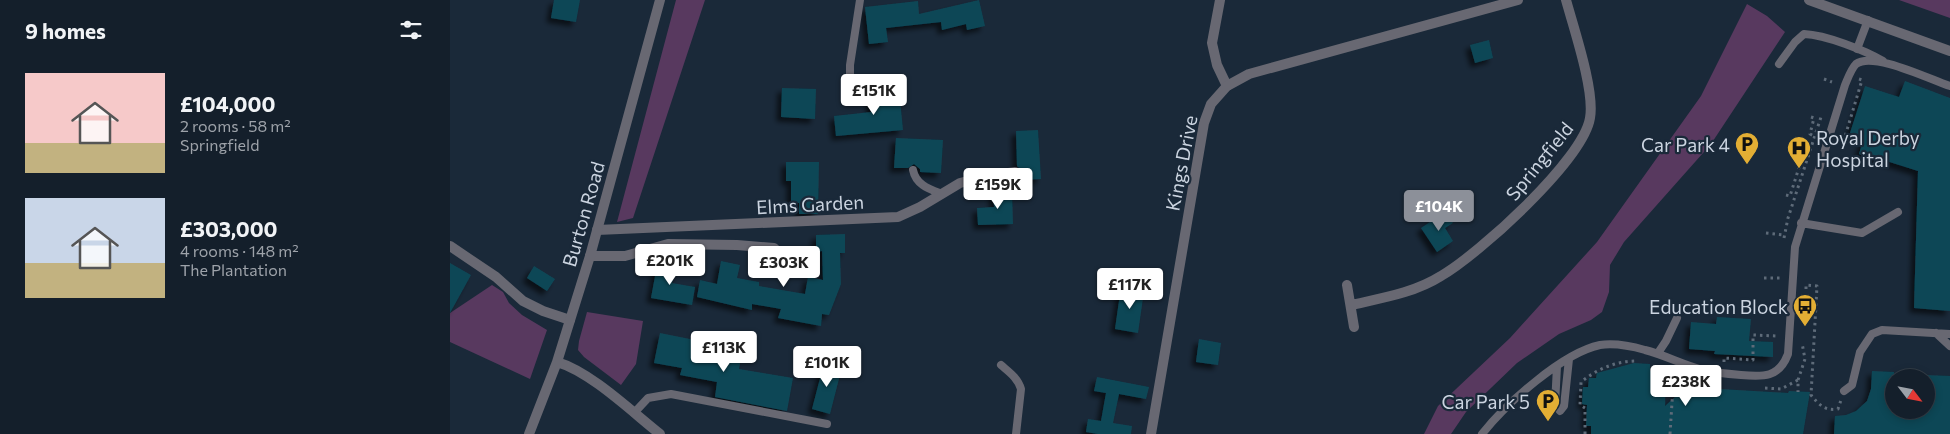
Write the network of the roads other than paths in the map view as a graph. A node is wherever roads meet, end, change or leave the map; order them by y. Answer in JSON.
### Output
{"nodes":[{"id":1,"x":660,"y":0,"type":"edge"},
{"id":2,"x":860,"y":0,"type":"edge"},
{"id":3,"x":1220,"y":0,"type":"edge"},
{"id":4,"x":1518,"y":0,"type":"edge"},
{"id":5,"x":1566,"y":0,"type":"edge"},
{"id":6,"x":1809,"y":0,"type":"edge"},
{"id":7,"x":1868,"y":20,"type":"junction"},
{"id":8,"x":1857,"y":49,"type":"junction"},
{"id":9,"x":1950,"y":51,"type":"edge"},
{"id":10,"x":1884,"y":61,"type":"junction"},
{"id":11,"x":1779,"y":64,"type":"dead end"},
{"id":12,"x":850,"y":80,"type":"dead end"},
{"id":13,"x":1227,"y":86,"type":"junction"},
{"id":14,"x":1950,"y":86,"type":"edge"},
{"id":15,"x":913,"y":170,"type":"dead end"},
{"id":16,"x":1015,"y":172,"type":"dead end"},
{"id":17,"x":942,"y":194,"type":"junction"},
{"id":18,"x":1898,"y":212,"type":"dead end"},
{"id":19,"x":1802,"y":223,"type":"junction"},
{"id":20,"x":597,"y":230,"type":"junction"},
{"id":21,"x":450,"y":246,"type":"edge"},
{"id":22,"x":590,"y":256,"type":"junction"},
{"id":23,"x":785,"y":259,"type":"dead end"},
{"id":24,"x":1347,"y":285,"type":"dead end"},
{"id":25,"x":1351,"y":305,"type":"junction"},
{"id":26,"x":1677,"y":318,"type":"dead end"},
{"id":27,"x":570,"y":320,"type":"junction"},
{"id":28,"x":1354,"y":327,"type":"dead end"},
{"id":29,"x":1936,"y":333,"type":"junction"},
{"id":30,"x":1950,"y":334,"type":"edge"},
{"id":31,"x":1950,"y":346,"type":"edge"},
{"id":32,"x":1658,"y":354,"type":"junction"},
{"id":33,"x":1569,"y":359,"type":"junction"},
{"id":34,"x":557,"y":362,"type":"junction"},
{"id":35,"x":1001,"y":365,"type":"dead end"},
{"id":36,"x":1557,"y":366,"type":"junction"},
{"id":37,"x":1844,"y":391,"type":"road end"},
{"id":38,"x":634,"y":413,"type":"junction"},
{"id":39,"x":827,"y":424,"type":"dead end"},
{"id":40,"x":529,"y":434,"type":"edge"},
{"id":41,"x":660,"y":434,"type":"edge"},
{"id":42,"x":1016,"y":434,"type":"edge"},
{"id":43,"x":1150,"y":434,"type":"edge"},
{"id":44,"x":1482,"y":434,"type":"edge"}],
"edges":[{"from":1,"to":20,"type":"street","name":"Burton Road"},
{"from":2,"to":12,"type":"lane"},
{"from":3,"to":13,"type":"street"},
{"from":4,"to":13,"type":"street","name":"Kings Drive"},
{"from":5,"to":25,"type":"street","name":"Springfield"},
{"from":6,"to":7,"type":"street"},
{"from":7,"to":8,"type":"lane"},
{"from":7,"to":9,"type":"street"},
{"from":8,"to":10,"type":"lane"},
{"from":8,"to":11,"type":"lane"},
{"from":10,"to":14,"type":"lane"},
{"from":10,"to":19,"type":"lane"},
{"from":13,"to":43,"type":"street","name":"Kings Drive"},
{"from":15,"to":17,"type":"lane"},
{"from":16,"to":17,"type":"street","name":"Elms Garden"},
{"from":17,"to":20,"type":"street","name":"Elms Garden"},
{"from":18,"to":19,"type":"lane"},
{"from":19,"to":32,"type":"lane"},
{"from":20,"to":22,"type":"street","name":"Burton Road"},
{"from":21,"to":27,"type":"street"},
{"from":22,"to":23,"type":"street"},
{"from":22,"to":27,"type":"street","name":"Burton Road"},
{"from":24,"to":25,"type":"street"},
{"from":25,"to":28,"type":"street"},
{"from":26,"to":32,"type":"lane"},
{"from":27,"to":34,"type":"street","name":"Burton Road"},
{"from":29,"to":30,"type":"lane"},
{"from":29,"to":31,"type":"lane"},
{"from":29,"to":37,"type":"lane"},
{"from":32,"to":33,"type":"lane"},
{"from":33,"to":36,"type":"lane"},
{"from":33,"to":36,"type":"lane"},
{"from":34,"to":38,"type":"street"},
{"from":34,"to":40,"type":"street","name":"Burton Road"},
{"from":35,"to":42,"type":"lane"},
{"from":36,"to":44,"type":"lane"},
{"from":38,"to":39,"type":"lane"},
{"from":38,"to":41,"type":"street"}]}
